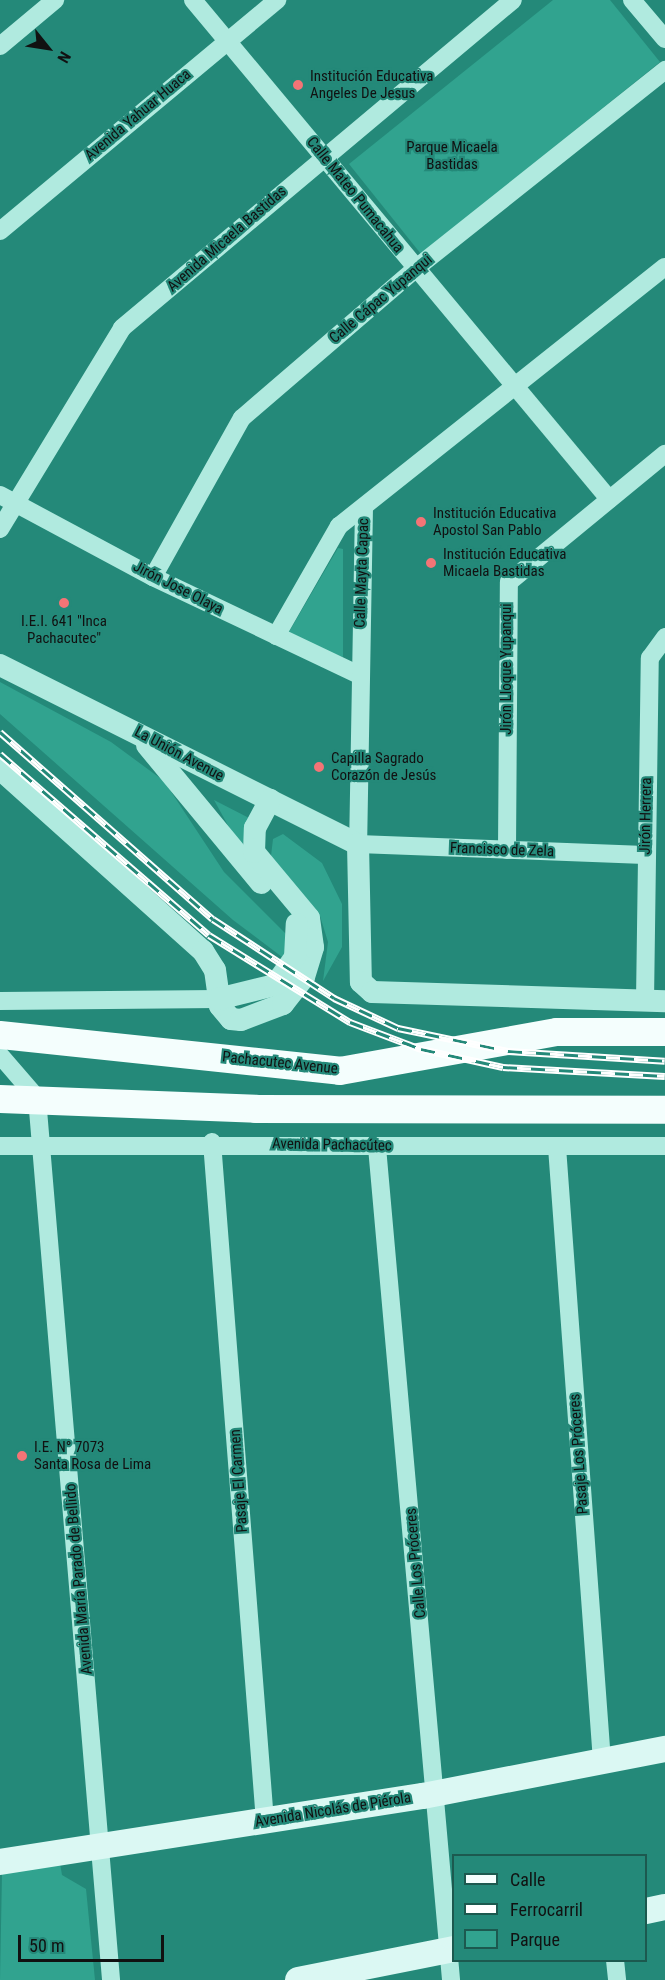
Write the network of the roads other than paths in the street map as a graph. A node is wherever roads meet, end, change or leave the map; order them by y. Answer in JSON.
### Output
{"nodes":[{"id":1,"x":55,"y":0,"type":"edge"},
{"id":2,"x":193,"y":0,"type":"edge"},
{"id":3,"x":277,"y":0,"type":"edge"},
{"id":4,"x":513,"y":0,"type":"edge"},
{"id":5,"x":632,"y":0,"type":"edge"},
{"id":6,"x":665,"y":39,"type":"edge"},
{"id":7,"x":228,"y":40,"type":"junction"},
{"id":8,"x":0,"y":46,"type":"edge"},
{"id":9,"x":665,"y":70,"type":"edge"},
{"id":10,"x":324,"y":156,"type":"junction"},
{"id":11,"x":0,"y":231,"type":"edge"},
{"id":12,"x":665,"y":267,"type":"edge"},
{"id":13,"x":415,"y":269,"type":"junction"},
{"id":14,"x":513,"y":387,"type":"junction"},
{"id":15,"x":665,"y":454,"type":"edge"},
{"id":16,"x":7,"y":499,"type":"edge"},
{"id":17,"x":609,"y":499,"type":"junction"},
{"id":18,"x":364,"y":507,"type":"junction"},
{"id":19,"x":0,"y":529,"type":"edge"},
{"id":20,"x":153,"y":578,"type":"junction"},
{"id":21,"x":276,"y":636,"type":"junction"},
{"id":22,"x":665,"y":637,"type":"edge"},
{"id":23,"x":0,"y":665,"type":"edge"},
{"id":24,"x":359,"y":675,"type":"junction"},
{"id":25,"x":134,"y":730,"type":"junction"},
{"id":26,"x":0,"y":769,"type":"edge"},
{"id":27,"x":206,"y":770,"type":"junction"},
{"id":28,"x":191,"y":792,"type":"junction"},
{"id":29,"x":270,"y":800,"type":"junction"},
{"id":30,"x":358,"y":844,"type":"junction"},
{"id":31,"x":507,"y":850,"type":"junction"},
{"id":32,"x":645,"y":855,"type":"junction"},
{"id":33,"x":218,"y":999,"type":"junction"},
{"id":34,"x":0,"y":1001,"type":"edge"},
{"id":35,"x":655,"y":1001,"type":"edge"},
{"id":36,"x":665,"y":1032,"type":"edge"},
{"id":37,"x":0,"y":1035,"type":"edge"},
{"id":38,"x":0,"y":1054,"type":"edge"},
{"id":39,"x":37,"y":1098,"type":"junction"},
{"id":40,"x":0,"y":1099,"type":"edge"},
{"id":41,"x":665,"y":1110,"type":"edge"},
{"id":42,"x":212,"y":1142,"type":"junction"},
{"id":43,"x":42,"y":1144,"type":"junction"},
{"id":44,"x":0,"y":1146,"type":"edge"},
{"id":45,"x":665,"y":1146,"type":"edge"},
{"id":46,"x":377,"y":1147,"type":"junction"},
{"id":47,"x":557,"y":1147,"type":"junction"},
{"id":48,"x":665,"y":1749,"type":"edge"},
{"id":49,"x":602,"y":1761,"type":"junction"},
{"id":50,"x":438,"y":1794,"type":"junction"},
{"id":51,"x":265,"y":1821,"type":"junction"},
{"id":52,"x":101,"y":1845,"type":"junction"},
{"id":53,"x":0,"y":1862,"type":"edge"},
{"id":54,"x":665,"y":1907,"type":"edge"},
{"id":55,"x":647,"y":1911,"type":"edge"},
{"id":56,"x":451,"y":1950,"type":"edge"},
{"id":57,"x":615,"y":1962,"type":"edge"},
{"id":58,"x":111,"y":1980,"type":"edge"},
{"id":59,"x":121,"y":1980,"type":"edge"},
{"id":60,"x":298,"y":1980,"type":"edge"},
{"id":61,"x":451,"y":1980,"type":"edge"},
{"id":62,"x":617,"y":1980,"type":"edge"}],
"edges":[{"from":1,"to":8,"type":"street"},
{"from":2,"to":7,"type":"street","name":"Calle Mateo Pumacahua"},
{"from":3,"to":7,"type":"street","name":"Avenida Yahuar Huaca"},
{"from":4,"to":10,"type":"street","name":"Avenida Micaela Bastidas"},
{"from":5,"to":6,"type":"street"},
{"from":7,"to":10,"type":"street","name":"Calle Mateo Pumacahua"},
{"from":7,"to":11,"type":"street","name":"Avenida Yahuar Huaca"},
{"from":9,"to":13,"type":"street","name":"Calle Cápac Yupanqui"},
{"from":10,"to":13,"type":"street","name":"Calle Mateo Pumacahua"},
{"from":10,"to":16,"type":"street","name":"Avenida Micaela Bastidas"},
{"from":12,"to":14,"type":"street","name":"Calle Mayta Capac"},
{"from":13,"to":14,"type":"street","name":"Calle Mateo Pumacahua"},
{"from":13,"to":20,"type":"street","name":"Calle Cápac Yupanqui"},
{"from":14,"to":17,"type":"street","name":"Calle Mateo Pumacahua"},
{"from":14,"to":18,"type":"street","name":"Calle Mayta Capac"},
{"from":15,"to":17,"type":"street","name":"Jirón Lloque Yupanqui"},
{"from":16,"to":19,"type":"street","name":"Avenida Micaela Bastidas"},
{"from":16,"to":20,"type":"street","name":"Jirón Jose Olaya"},
{"from":17,"to":31,"type":"street","name":"Jirón Lloque Yupanqui"},
{"from":18,"to":21,"type":"street"},
{"from":18,"to":24,"type":"street","name":"Calle Mayta Capac"},
{"from":20,"to":21,"type":"street","name":"Jirón Jose Olaya"},
{"from":21,"to":24,"type":"street","name":"Jirón Jose Olaya"},
{"from":22,"to":32,"type":"street","name":"Jirón Herrera"},
{"from":23,"to":25,"type":"street","name":"La Unión Avenue"},
{"from":24,"to":30,"type":"street","name":"Calle Mayta Capac"},
{"from":25,"to":27,"type":"street","name":"La Unión Avenue"},
{"from":25,"to":28,"type":"street"},
{"from":26,"to":33,"type":"street"},
{"from":27,"to":28,"type":"street"},
{"from":27,"to":29,"type":"street","name":"La Unión Avenue"},
{"from":28,"to":33,"type":"street"},
{"from":29,"to":30,"type":"street","name":"La Unión Avenue"},
{"from":29,"to":33,"type":"street"},
{"from":30,"to":31,"type":"street","name":"Francisco de Zela"},
{"from":30,"to":35,"type":"street","name":"Calle Mayta Capac"},
{"from":31,"to":32,"type":"street","name":"Francisco de Zela"},
{"from":32,"to":35,"type":"street","name":"Jirón Herrera"},
{"from":33,"to":34,"type":"street"},
{"from":36,"to":37,"type":"main road","name":"Pachacutec Avenue"},
{"from":38,"to":39,"type":"street"},
{"from":39,"to":40,"type":"main road"},
{"from":39,"to":41,"type":"main road"},
{"from":39,"to":43,"type":"street","name":"Avenida María Parado de Bellido"},
{"from":42,"to":43,"type":"street","name":"Avenida Pachacútec"},
{"from":42,"to":46,"type":"street","name":"Avenida Pachacútec"},
{"from":42,"to":51,"type":"street","name":"Pasaje El Carmen"},
{"from":43,"to":44,"type":"street","name":"Avenida Pachacútec"},
{"from":43,"to":52,"type":"street","name":"Avenida María Parado de Bellido"},
{"from":45,"to":47,"type":"street","name":"Avenida Pachacútec"},
{"from":46,"to":47,"type":"street","name":"Avenida Pachacútec"},
{"from":46,"to":50,"type":"street","name":"Calle Los Próceres"},
{"from":47,"to":49,"type":"street","name":"Pasaje Los Próceres"},
{"from":48,"to":49,"type":"main road","name":"Avenida Nicolás de Piérola"},
{"from":49,"to":50,"type":"main road","name":"Avenida Nicolás de Piérola"},
{"from":50,"to":51,"type":"main road","name":"Avenida Nicolás de Piérola"},
{"from":50,"to":56,"type":"street","name":"Calle Los Próceres"},
{"from":51,"to":52,"type":"main road","name":"Avenida Nicolás de Piérola"},
{"from":52,"to":53,"type":"main road","name":"Avenida Nicolás de Piérola"},
{"from":52,"to":58,"type":"street","name":"Avenida María Parado de Bellido"},
{"from":52,"to":59,"type":"street","name":"Avenida María Parado de Bellido"},
{"from":54,"to":55,"type":"main road"},
{"from":56,"to":60,"type":"main road"},
{"from":56,"to":61,"type":"street","name":"Calle Los Próceres"},
{"from":57,"to":62,"type":"street"}]}
